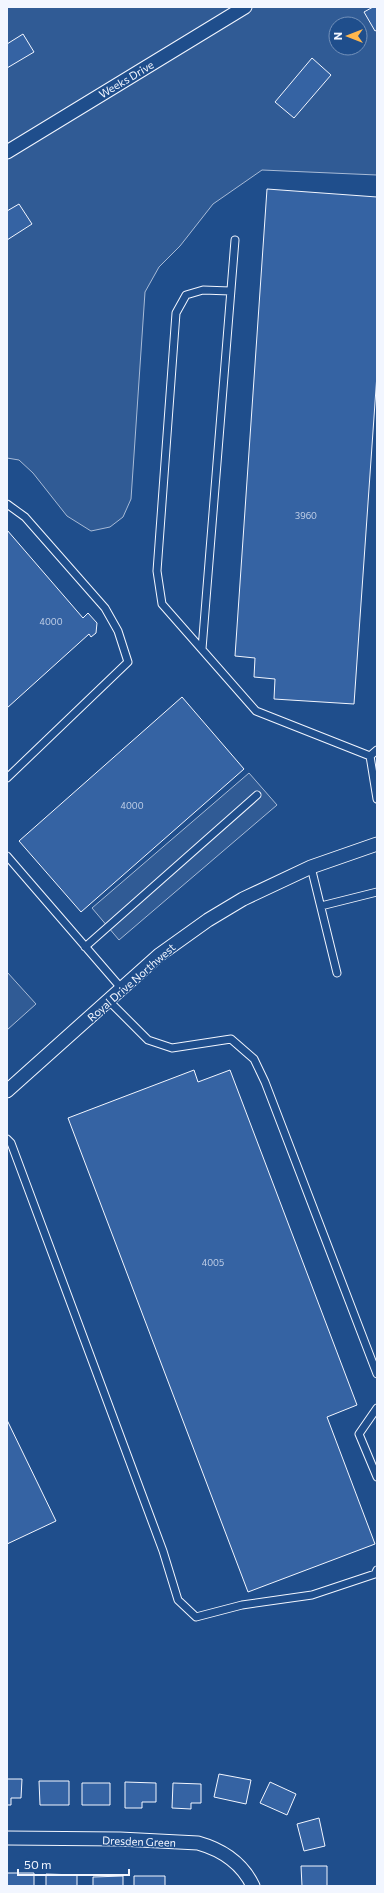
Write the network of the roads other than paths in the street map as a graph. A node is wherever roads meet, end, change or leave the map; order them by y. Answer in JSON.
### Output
{"nodes":[{"id":1,"x":245,"y":7,"type":"edge"},
{"id":2,"x":7,"y":152,"type":"edge"},
{"id":3,"x":234,"y":240,"type":"dead end"},
{"id":4,"x":230,"y":291,"type":"junction"},
{"id":5,"x":7,"y":504,"type":"edge"},
{"id":6,"x":202,"y":649,"type":"junction"},
{"id":7,"x":377,"y":750,"type":"edge"},
{"id":8,"x":370,"y":756,"type":"junction"},
{"id":9,"x":7,"y":778,"type":"edge"},
{"id":10,"x":257,"y":795,"type":"dead end"},
{"id":11,"x":377,"y":799,"type":"edge"},
{"id":12,"x":377,"y":844,"type":"edge"},
{"id":13,"x":7,"y":856,"type":"edge"},
{"id":14,"x":311,"y":867,"type":"junction"},
{"id":15,"x":377,"y":892,"type":"edge"},
{"id":16,"x":321,"y":906,"type":"junction"},
{"id":17,"x":85,"y":947,"type":"junction"},
{"id":18,"x":337,"y":973,"type":"dead end"},
{"id":19,"x":122,"y":989,"type":"junction"},
{"id":20,"x":108,"y":1001,"type":"junction"},
{"id":21,"x":7,"y":1091,"type":"edge"},
{"id":22,"x":7,"y":1139,"type":"edge"},
{"id":23,"x":377,"y":1374,"type":"edge"},
{"id":24,"x":377,"y":1408,"type":"edge"},
{"id":25,"x":377,"y":1477,"type":"edge"},
{"id":26,"x":377,"y":1570,"type":"edge"},
{"id":27,"x":7,"y":1838,"type":"edge"},
{"id":28,"x":254,"y":1886,"type":"edge"}],
"edges":[{"from":1,"to":2,"type":"street","name":"Weeks Drive"},
{"from":3,"to":4,"type":"lane"},
{"from":4,"to":6,"type":"lane"},
{"from":4,"to":6,"type":"lane"},
{"from":5,"to":9,"type":"lane"},
{"from":6,"to":8,"type":"lane"},
{"from":7,"to":8,"type":"lane"},
{"from":8,"to":11,"type":"lane"},
{"from":10,"to":17,"type":"lane"},
{"from":12,"to":14,"type":"street","name":"Royal Drive Northwest"},
{"from":13,"to":17,"type":"lane"},
{"from":14,"to":16,"type":"lane"},
{"from":14,"to":19,"type":"street","name":"Royal Drive Northwest"},
{"from":15,"to":16,"type":"lane"},
{"from":16,"to":18,"type":"lane"},
{"from":17,"to":19,"type":"lane"},
{"from":19,"to":20,"type":"street","name":"Royal Drive Northwest"},
{"from":20,"to":21,"type":"street","name":"Royal Drive Northwest"},
{"from":20,"to":23,"type":"lane"},
{"from":22,"to":26,"type":"lane"},
{"from":24,"to":25,"type":"lane"},
{"from":27,"to":28,"type":"street","name":"Dresden Green"}]}
